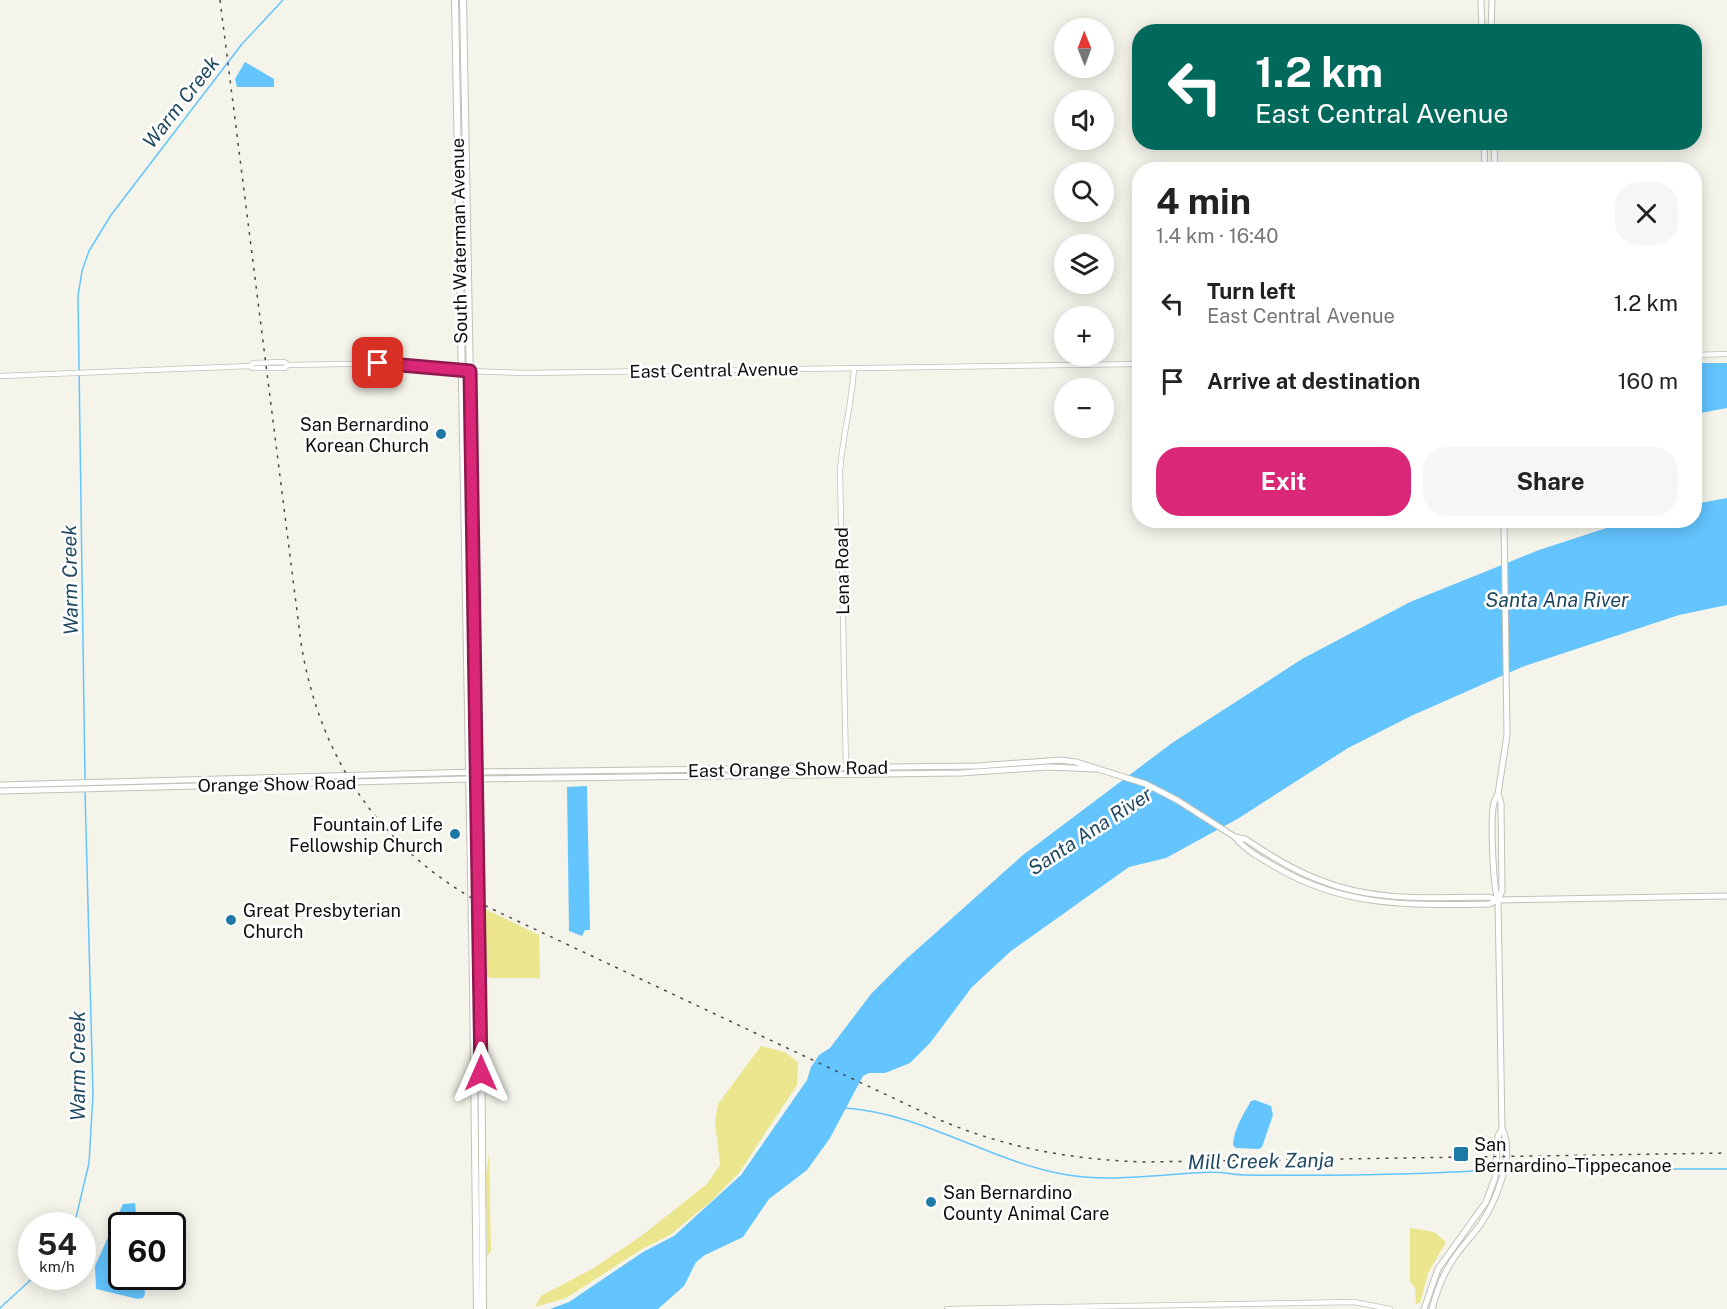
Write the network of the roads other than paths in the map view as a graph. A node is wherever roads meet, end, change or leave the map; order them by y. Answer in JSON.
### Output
{"nodes":[{"id":1,"x":455,"y":0,"type":"edge"},
{"id":2,"x":462,"y":0,"type":"edge"},
{"id":3,"x":1481,"y":0,"type":"edge"},
{"id":4,"x":1492,"y":0,"type":"edge"},
{"id":5,"x":1482,"y":24,"type":"edge"},
{"id":6,"x":1491,"y":24,"type":"edge"},
{"id":7,"x":459,"y":259,"type":"junction"},
{"id":8,"x":468,"y":292,"type":"junction"},
{"id":9,"x":1727,"y":354,"type":"edge"},
{"id":10,"x":1702,"y":355,"type":"edge"},
{"id":11,"x":1132,"y":364,"type":"edge"},
{"id":12,"x":854,"y":368,"type":"junction"},
{"id":13,"x":461,"y":370,"type":"junction"},
{"id":14,"x":470,"y":371,"type":"junction"},
{"id":15,"x":0,"y":376,"type":"edge"},
{"id":16,"x":1504,"y":528,"type":"edge"},
{"id":17,"x":607,"y":771,"type":"junction"},
{"id":18,"x":846,"y":772,"type":"junction"},
{"id":19,"x":469,"y":776,"type":"junction"},
{"id":20,"x":477,"y":776,"type":"junction"},
{"id":21,"x":607,"y":778,"type":"junction"},
{"id":22,"x":0,"y":785,"type":"edge"},
{"id":23,"x":48,"y":786,"type":"junction"},
{"id":24,"x":0,"y":791,"type":"edge"},
{"id":25,"x":1235,"y":837,"type":"junction"},
{"id":26,"x":1292,"y":868,"type":"junction"},
{"id":27,"x":1289,"y":874,"type":"junction"},
{"id":28,"x":1727,"y":896,"type":"edge"},
{"id":29,"x":1498,"y":900,"type":"junction"},
{"id":30,"x":1502,"y":1129,"type":"junction"},
{"id":31,"x":1456,"y":1241,"type":"junction"},
{"id":32,"x":1462,"y":1246,"type":"junction"},
{"id":33,"x":479,"y":1276,"type":"junction"},
{"id":34,"x":477,"y":1309,"type":"edge"},
{"id":35,"x":483,"y":1309,"type":"edge"},
{"id":36,"x":947,"y":1309,"type":"edge"},
{"id":37,"x":1390,"y":1309,"type":"edge"},
{"id":38,"x":1424,"y":1309,"type":"edge"},
{"id":39,"x":1432,"y":1309,"type":"edge"}],
"edges":[{"from":1,"to":7,"type":"main road","name":"South Waterman Avenue"},
{"from":2,"to":8,"type":"main road","name":"South Waterman Avenue"},
{"from":3,"to":5,"type":"main road"},
{"from":4,"to":6,"type":"main road"},
{"from":7,"to":8,"type":"main road"},
{"from":7,"to":13,"type":"main road","name":"South Waterman Avenue"},
{"from":8,"to":14,"type":"main road","name":"South Waterman Avenue"},
{"from":9,"to":10,"type":"street"},
{"from":11,"to":12,"type":"street","name":"East Central Avenue"},
{"from":12,"to":14,"type":"street","name":"East Central Avenue"},
{"from":12,"to":18,"type":"street","name":"Lena Road"},
{"from":13,"to":14,"type":"street","name":"East Central Avenue"},
{"from":13,"to":15,"type":"street","name":"East Central Avenue"},
{"from":13,"to":19,"type":"main road","name":"South Waterman Avenue"},
{"from":14,"to":20,"type":"main road","name":"South Waterman Avenue"},
{"from":16,"to":29,"type":"main road"},
{"from":17,"to":18,"type":"main road","name":"East Orange Show Road"},
{"from":17,"to":20,"type":"main road","name":"East Orange Show Road"},
{"from":17,"to":21,"type":"main road"},
{"from":18,"to":21,"type":"main road","name":"East Orange Show Road"},
{"from":18,"to":25,"type":"main road","name":"East Orange Show Road"},
{"from":19,"to":20,"type":"main road","name":"East Orange Show Road"},
{"from":19,"to":23,"type":"main road","name":"Orange Show Road"},
{"from":19,"to":33,"type":"main road","name":"South Waterman Avenue"},
{"from":20,"to":21,"type":"main road","name":"East Orange Show Road"},
{"from":20,"to":33,"type":"main road","name":"South Waterman Avenue"},
{"from":22,"to":23,"type":"main road"},
{"from":23,"to":24,"type":"main road"},
{"from":25,"to":26,"type":"main road"},
{"from":25,"to":27,"type":"main road"},
{"from":26,"to":27,"type":"main road"},
{"from":26,"to":29,"type":"main road"},
{"from":27,"to":29,"type":"main road"},
{"from":28,"to":29,"type":"main road"},
{"from":29,"to":30,"type":"main road"},
{"from":30,"to":31,"type":"main road"},
{"from":30,"to":32,"type":"main road"},
{"from":31,"to":32,"type":"main road"},
{"from":31,"to":38,"type":"main road"},
{"from":32,"to":39,"type":"main road"},
{"from":33,"to":34,"type":"main road","name":"South Waterman Avenue"},
{"from":33,"to":35,"type":"main road","name":"South Waterman Avenue"},
{"from":36,"to":37,"type":"street"}]}
